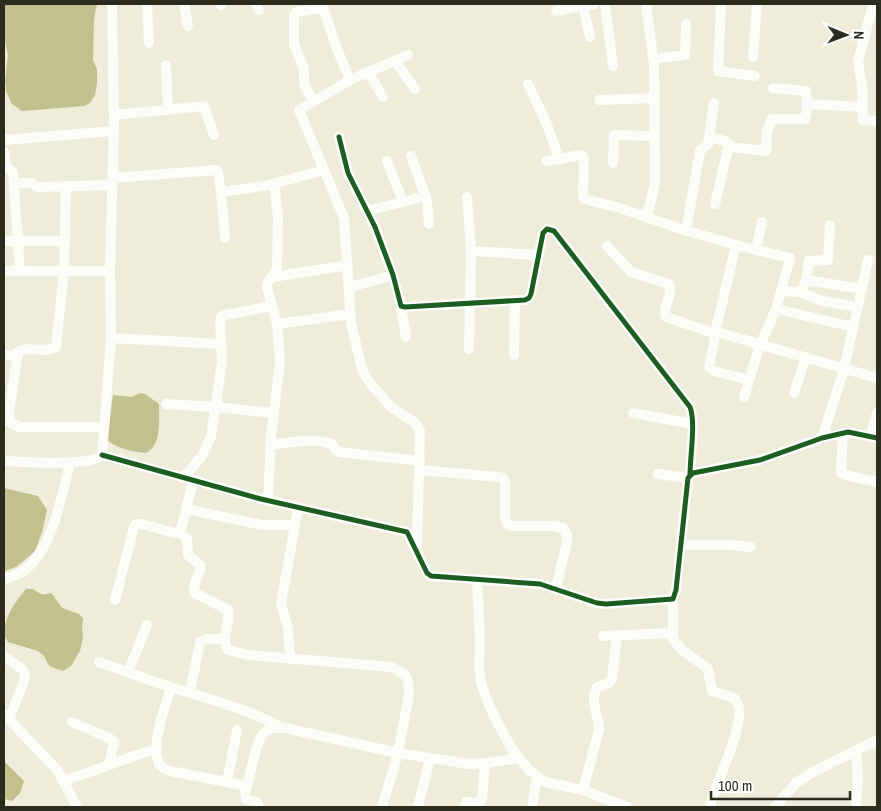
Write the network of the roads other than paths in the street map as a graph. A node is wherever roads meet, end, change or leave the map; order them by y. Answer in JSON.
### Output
{"nodes":[{"id":1,"x":112,"y":4,"type":"edge"},
{"id":2,"x":146,"y":4,"type":"edge"},
{"id":3,"x":184,"y":4,"type":"edge"},
{"id":4,"x":594,"y":4,"type":"edge"},
{"id":5,"x":605,"y":4,"type":"edge"},
{"id":6,"x":646,"y":4,"type":"edge"},
{"id":7,"x":721,"y":4,"type":"edge"},
{"id":8,"x":757,"y":4,"type":"edge"},
{"id":9,"x":873,"y":4,"type":"edge"},
{"id":10,"x":580,"y":5,"type":"edge"},
{"id":11,"x":323,"y":6,"type":"edge"},
{"id":12,"x":556,"y":11,"type":"dead end"},
{"id":13,"x":686,"y":24,"type":"dead end"},
{"id":14,"x":188,"y":26,"type":"dead end"},
{"id":15,"x":590,"y":37,"type":"dead end"},
{"id":16,"x":149,"y":43,"type":"dead end"},
{"id":17,"x":408,"y":55,"type":"dead end"},
{"id":18,"x":754,"y":56,"type":"dead end"},
{"id":19,"x":653,"y":59,"type":"junction"},
{"id":20,"x":395,"y":61,"type":"junction"},
{"id":21,"x":166,"y":65,"type":"dead end"},
{"id":22,"x":613,"y":66,"type":"dead end"},
{"id":23,"x":368,"y":72,"type":"junction"},
{"id":24,"x":755,"y":76,"type":"dead end"},
{"id":25,"x":350,"y":80,"type":"junction"},
{"id":26,"x":528,"y":84,"type":"dead end"},
{"id":27,"x":773,"y":88,"type":"dead end"},
{"id":28,"x":415,"y":89,"type":"dead end"},
{"id":29,"x":383,"y":97,"type":"dead end"},
{"id":30,"x":654,"y":98,"type":"junction"},
{"id":31,"x":599,"y":100,"type":"dead end"},
{"id":32,"x":313,"y":101,"type":"junction"},
{"id":33,"x":714,"y":104,"type":"dead end"},
{"id":34,"x":808,"y":104,"type":"junction"},
{"id":35,"x":862,"y":107,"type":"junction"},
{"id":36,"x":168,"y":110,"type":"junction"},
{"id":37,"x":114,"y":115,"type":"junction"},
{"id":38,"x":877,"y":121,"type":"edge"},
{"id":39,"x":114,"y":132,"type":"junction"},
{"id":40,"x":214,"y":135,"type":"dead end"},
{"id":41,"x":654,"y":136,"type":"junction"},
{"id":42,"x":339,"y":137,"type":"dead end"},
{"id":43,"x":709,"y":137,"type":"junction"},
{"id":44,"x":4,"y":140,"type":"edge"},
{"id":45,"x":728,"y":148,"type":"junction"},
{"id":46,"x":4,"y":152,"type":"edge"},
{"id":47,"x":411,"y":156,"type":"dead end"},
{"id":48,"x":560,"y":159,"type":"junction"},
{"id":49,"x":387,"y":161,"type":"dead end"},
{"id":50,"x":546,"y":161,"type":"dead end"},
{"id":51,"x":613,"y":164,"type":"dead end"},
{"id":52,"x":324,"y":170,"type":"junction"},
{"id":53,"x":113,"y":182,"type":"junction"},
{"id":54,"x":14,"y":183,"type":"junction"},
{"id":55,"x":274,"y":184,"type":"junction"},
{"id":56,"x":66,"y":186,"type":"junction"},
{"id":57,"x":221,"y":192,"type":"junction"},
{"id":58,"x":426,"y":196,"type":"junction"},
{"id":59,"x":467,"y":197,"type":"dead end"},
{"id":60,"x":403,"y":202,"type":"junction"},
{"id":61,"x":715,"y":204,"type":"dead end"},
{"id":62,"x":367,"y":211,"type":"junction"},
{"id":63,"x":648,"y":218,"type":"junction"},
{"id":64,"x":762,"y":222,"type":"dead end"},
{"id":65,"x":429,"y":224,"type":"dead end"},
{"id":66,"x":830,"y":225,"type":"dead end"},
{"id":67,"x":686,"y":231,"type":"junction"},
{"id":68,"x":225,"y":238,"type":"dead end"},
{"id":69,"x":4,"y":241,"type":"edge"},
{"id":70,"x":18,"y":241,"type":"junction"},
{"id":71,"x":65,"y":241,"type":"junction"},
{"id":72,"x":607,"y":246,"type":"dead end"},
{"id":73,"x":736,"y":246,"type":"junction"},
{"id":74,"x":756,"y":250,"type":"junction"},
{"id":75,"x":471,"y":251,"type":"junction"},
{"id":76,"x":539,"y":255,"type":"junction"},
{"id":77,"x":868,"y":260,"type":"dead end"},
{"id":78,"x":348,"y":265,"type":"junction"},
{"id":79,"x":20,"y":270,"type":"junction"},
{"id":80,"x":4,"y":271,"type":"edge"},
{"id":81,"x":64,"y":271,"type":"junction"},
{"id":82,"x":110,"y":271,"type":"junction"},
{"id":83,"x":393,"y":275,"type":"junction"},
{"id":84,"x":273,"y":277,"type":"junction"},
{"id":85,"x":806,"y":280,"type":"junction"},
{"id":86,"x":350,"y":287,"type":"junction"},
{"id":87,"x":862,"y":289,"type":"junction"},
{"id":88,"x":782,"y":291,"type":"junction"},
{"id":89,"x":800,"y":292,"type":"junction"},
{"id":90,"x":515,"y":300,"type":"junction"},
{"id":91,"x":470,"y":303,"type":"junction"},
{"id":92,"x":272,"y":306,"type":"junction"},
{"id":93,"x":401,"y":306,"type":"junction"},
{"id":94,"x":858,"y":307,"type":"junction"},
{"id":95,"x":776,"y":309,"type":"junction"},
{"id":96,"x":350,"y":314,"type":"junction"},
{"id":97,"x":277,"y":324,"type":"junction"},
{"id":98,"x":853,"y":327,"type":"junction"},
{"id":99,"x":716,"y":333,"type":"junction"},
{"id":100,"x":406,"y":337,"type":"dead end"},
{"id":101,"x":111,"y":338,"type":"junction"},
{"id":102,"x":222,"y":344,"type":"junction"},
{"id":103,"x":760,"y":344,"type":"junction"},
{"id":104,"x":469,"y":349,"type":"dead end"},
{"id":105,"x":4,"y":355,"type":"edge"},
{"id":106,"x":514,"y":355,"type":"dead end"},
{"id":107,"x":17,"y":356,"type":"junction"},
{"id":108,"x":806,"y":357,"type":"junction"},
{"id":109,"x":844,"y":369,"type":"junction"},
{"id":110,"x":877,"y":378,"type":"edge"},
{"id":111,"x":749,"y":380,"type":"junction"},
{"id":112,"x":794,"y":393,"type":"dead end"},
{"id":113,"x":744,"y":398,"type":"dead end"},
{"id":114,"x":166,"y":404,"type":"dead end"},
{"id":115,"x":215,"y":407,"type":"junction"},
{"id":116,"x":633,"y":412,"type":"dead end"},
{"id":117,"x":273,"y":413,"type":"junction"},
{"id":118,"x":877,"y":413,"type":"edge"},
{"id":119,"x":6,"y":420,"type":"edge"},
{"id":120,"x":693,"y":424,"type":"junction"},
{"id":121,"x":104,"y":428,"type":"junction"},
{"id":122,"x":843,"y":433,"type":"junction"},
{"id":123,"x":874,"y":437,"type":"edge"},
{"id":124,"x":822,"y":438,"type":"junction"},
{"id":125,"x":270,"y":445,"type":"junction"},
{"id":126,"x":102,"y":455,"type":"junction"},
{"id":127,"x":4,"y":461,"type":"edge"},
{"id":128,"x":70,"y":463,"type":"junction"},
{"id":129,"x":420,"y":466,"type":"junction"},
{"id":130,"x":658,"y":474,"type":"dead end"},
{"id":131,"x":689,"y":476,"type":"junction"},
{"id":132,"x":188,"y":479,"type":"junction"},
{"id":133,"x":877,"y":482,"type":"edge"},
{"id":134,"x":268,"y":501,"type":"junction"},
{"id":135,"x":298,"y":508,"type":"junction"},
{"id":136,"x":186,"y":509,"type":"junction"},
{"id":137,"x":295,"y":525,"type":"junction"},
{"id":138,"x":180,"y":533,"type":"junction"},
{"id":139,"x":681,"y":544,"type":"junction"},
{"id":140,"x":751,"y":547,"type":"dead end"},
{"id":141,"x":417,"y":551,"type":"junction"},
{"id":142,"x":4,"y":579,"type":"edge"},
{"id":143,"x":478,"y":580,"type":"junction"},
{"id":144,"x":556,"y":588,"type":"junction"},
{"id":145,"x":673,"y":599,"type":"junction"},
{"id":146,"x":115,"y":600,"type":"dead end"},
{"id":147,"x":147,"y":625,"type":"dead end"},
{"id":148,"x":672,"y":633,"type":"junction"},
{"id":149,"x":603,"y":636,"type":"dead end"},
{"id":150,"x":618,"y":636,"type":"junction"},
{"id":151,"x":225,"y":639,"type":"junction"},
{"id":152,"x":4,"y":656,"type":"edge"},
{"id":153,"x":290,"y":659,"type":"junction"},
{"id":154,"x":99,"y":662,"type":"dead end"},
{"id":155,"x":128,"y":672,"type":"junction"},
{"id":156,"x":171,"y":687,"type":"junction"},
{"id":157,"x":190,"y":692,"type":"junction"},
{"id":158,"x":6,"y":716,"type":"edge"},
{"id":159,"x":72,"y":722,"type":"dead end"},
{"id":160,"x":280,"y":727,"type":"junction"},
{"id":161,"x":237,"y":730,"type":"dead end"},
{"id":162,"x":877,"y":740,"type":"edge"},
{"id":163,"x":157,"y":748,"type":"junction"},
{"id":164,"x":856,"y":751,"type":"junction"},
{"id":165,"x":398,"y":753,"type":"junction"},
{"id":166,"x":430,"y":758,"type":"junction"},
{"id":167,"x":520,"y":758,"type":"junction"},
{"id":168,"x":485,"y":764,"type":"junction"},
{"id":169,"x":109,"y":765,"type":"junction"},
{"id":170,"x":537,"y":776,"type":"junction"},
{"id":171,"x":64,"y":781,"type":"junction"},
{"id":172,"x":227,"y":782,"type":"junction"},
{"id":173,"x":247,"y":786,"type":"junction"},
{"id":174,"x":583,"y":790,"type":"junction"},
{"id":175,"x":623,"y":806,"type":"edge"},
{"id":176,"x":77,"y":807,"type":"edge"},
{"id":177,"x":259,"y":807,"type":"edge"},
{"id":178,"x":382,"y":807,"type":"edge"},
{"id":179,"x":418,"y":807,"type":"edge"},
{"id":180,"x":465,"y":807,"type":"edge"},
{"id":181,"x":532,"y":807,"type":"edge"},
{"id":182,"x":710,"y":807,"type":"edge"},
{"id":183,"x":775,"y":807,"type":"edge"},
{"id":184,"x":856,"y":807,"type":"edge"}],
"edges":[{"from":1,"to":37,"type":"street"},
{"from":2,"to":16,"type":"street"},
{"from":3,"to":14,"type":"street"},
{"from":4,"to":10,"type":"street"},
{"from":5,"to":22,"type":"street"},
{"from":6,"to":19,"type":"street"},
{"from":7,"to":24,"type":"street"},
{"from":8,"to":18,"type":"street"},
{"from":9,"to":35,"type":"street"},
{"from":10,"to":12,"type":"street"},
{"from":10,"to":15,"type":"street"},
{"from":11,"to":25,"type":"street"},
{"from":11,"to":32,"type":"street"},
{"from":13,"to":19,"type":"street"},
{"from":17,"to":20,"type":"street"},
{"from":19,"to":30,"type":"street"},
{"from":20,"to":23,"type":"street"},
{"from":20,"to":28,"type":"street"},
{"from":21,"to":36,"type":"street"},
{"from":23,"to":25,"type":"street"},
{"from":23,"to":29,"type":"street"},
{"from":25,"to":32,"type":"street"},
{"from":26,"to":48,"type":"street"},
{"from":27,"to":34,"type":"street"},
{"from":30,"to":31,"type":"street"},
{"from":30,"to":41,"type":"street"},
{"from":32,"to":52,"type":"street"},
{"from":33,"to":43,"type":"street"},
{"from":34,"to":35,"type":"street"},
{"from":34,"to":45,"type":"street"},
{"from":35,"to":38,"type":"street"},
{"from":36,"to":37,"type":"street"},
{"from":36,"to":40,"type":"street"},
{"from":37,"to":39,"type":"street"},
{"from":39,"to":44,"type":"street"},
{"from":39,"to":53,"type":"street"},
{"from":41,"to":51,"type":"street"},
{"from":41,"to":63,"type":"street"},
{"from":42,"to":62,"type":"street"},
{"from":43,"to":45,"type":"street"},
{"from":43,"to":67,"type":"street"},
{"from":45,"to":61,"type":"street"},
{"from":46,"to":54,"type":"street"},
{"from":47,"to":58,"type":"street"},
{"from":48,"to":50,"type":"street"},
{"from":48,"to":63,"type":"street"},
{"from":49,"to":60,"type":"street"},
{"from":52,"to":55,"type":"street"},
{"from":52,"to":78,"type":"street"},
{"from":53,"to":56,"type":"street"},
{"from":53,"to":57,"type":"street"},
{"from":53,"to":82,"type":"street"},
{"from":54,"to":56,"type":"street"},
{"from":54,"to":70,"type":"street"},
{"from":55,"to":57,"type":"street"},
{"from":55,"to":84,"type":"street"},
{"from":56,"to":71,"type":"street"},
{"from":57,"to":68,"type":"street"},
{"from":58,"to":60,"type":"street"},
{"from":58,"to":65,"type":"street"},
{"from":59,"to":75,"type":"street"},
{"from":60,"to":62,"type":"street"},
{"from":62,"to":83,"type":"street"},
{"from":63,"to":67,"type":"street"},
{"from":64,"to":74,"type":"street"},
{"from":66,"to":85,"type":"street"},
{"from":67,"to":73,"type":"street"},
{"from":69,"to":70,"type":"street"},
{"from":70,"to":71,"type":"street"},
{"from":70,"to":79,"type":"street"},
{"from":71,"to":81,"type":"street"},
{"from":72,"to":99,"type":"street"},
{"from":73,"to":74,"type":"street"},
{"from":73,"to":99,"type":"street"},
{"from":74,"to":88,"type":"street"},
{"from":75,"to":76,"type":"street"},
{"from":75,"to":91,"type":"street"},
{"from":76,"to":90,"type":"street"},
{"from":76,"to":120,"type":"street"},
{"from":77,"to":87,"type":"street"},
{"from":78,"to":84,"type":"street"},
{"from":78,"to":86,"type":"street"},
{"from":79,"to":80,"type":"street"},
{"from":79,"to":81,"type":"street"},
{"from":81,"to":82,"type":"street"},
{"from":81,"to":107,"type":"street"},
{"from":82,"to":101,"type":"street"},
{"from":83,"to":86,"type":"street"},
{"from":83,"to":93,"type":"street"},
{"from":84,"to":92,"type":"street"},
{"from":85,"to":87,"type":"street"},
{"from":85,"to":89,"type":"street"},
{"from":86,"to":96,"type":"street"},
{"from":87,"to":94,"type":"street"},
{"from":88,"to":89,"type":"street"},
{"from":88,"to":95,"type":"street"},
{"from":89,"to":94,"type":"street"},
{"from":90,"to":91,"type":"street"},
{"from":90,"to":106,"type":"street"},
{"from":91,"to":93,"type":"street"},
{"from":91,"to":104,"type":"street"},
{"from":92,"to":97,"type":"street"},
{"from":92,"to":102,"type":"street"},
{"from":93,"to":100,"type":"street"},
{"from":94,"to":98,"type":"street"},
{"from":95,"to":98,"type":"street"},
{"from":95,"to":103,"type":"street"},
{"from":96,"to":97,"type":"street"},
{"from":96,"to":129,"type":"street"},
{"from":97,"to":117,"type":"street"},
{"from":98,"to":109,"type":"street"},
{"from":99,"to":103,"type":"street"},
{"from":99,"to":111,"type":"street"},
{"from":101,"to":102,"type":"street"},
{"from":101,"to":121,"type":"street"},
{"from":102,"to":115,"type":"street"},
{"from":103,"to":108,"type":"street"},
{"from":103,"to":111,"type":"street"},
{"from":105,"to":107,"type":"street"},
{"from":107,"to":119,"type":"street"},
{"from":108,"to":109,"type":"street"},
{"from":108,"to":112,"type":"street"},
{"from":109,"to":110,"type":"street"},
{"from":109,"to":124,"type":"street"},
{"from":111,"to":113,"type":"street"},
{"from":114,"to":115,"type":"street"},
{"from":115,"to":117,"type":"street"},
{"from":115,"to":132,"type":"street"},
{"from":116,"to":120,"type":"street"},
{"from":117,"to":125,"type":"street"},
{"from":118,"to":123,"type":"street"},
{"from":119,"to":121,"type":"street"},
{"from":120,"to":131,"type":"street"},
{"from":121,"to":126,"type":"street"},
{"from":122,"to":123,"type":"street"},
{"from":122,"to":124,"type":"street"},
{"from":122,"to":133,"type":"street"},
{"from":124,"to":131,"type":"street"},
{"from":125,"to":129,"type":"street"},
{"from":125,"to":134,"type":"street"},
{"from":126,"to":128,"type":"street"},
{"from":126,"to":132,"type":"street"},
{"from":127,"to":128,"type":"street"},
{"from":128,"to":142,"type":"street"},
{"from":129,"to":141,"type":"street"},
{"from":129,"to":144,"type":"street"},
{"from":130,"to":131,"type":"street"},
{"from":131,"to":139,"type":"street"},
{"from":132,"to":134,"type":"street"},
{"from":132,"to":136,"type":"street"},
{"from":134,"to":135,"type":"street"},
{"from":135,"to":137,"type":"street"},
{"from":135,"to":141,"type":"street"},
{"from":136,"to":137,"type":"street"},
{"from":136,"to":138,"type":"street"},
{"from":137,"to":153,"type":"street"},
{"from":138,"to":146,"type":"street"},
{"from":138,"to":151,"type":"street"},
{"from":139,"to":140,"type":"street"},
{"from":139,"to":145,"type":"street"},
{"from":141,"to":143,"type":"street"},
{"from":143,"to":144,"type":"street"},
{"from":143,"to":167,"type":"street"},
{"from":144,"to":145,"type":"street"},
{"from":145,"to":148,"type":"street"},
{"from":147,"to":155,"type":"street"},
{"from":148,"to":150,"type":"street"},
{"from":148,"to":182,"type":"street"},
{"from":149,"to":150,"type":"street"},
{"from":150,"to":174,"type":"street"},
{"from":151,"to":153,"type":"street"},
{"from":151,"to":157,"type":"street"},
{"from":152,"to":158,"type":"street"},
{"from":153,"to":165,"type":"street"},
{"from":154,"to":155,"type":"street"},
{"from":155,"to":156,"type":"street"},
{"from":156,"to":157,"type":"street"},
{"from":156,"to":163,"type":"street"},
{"from":157,"to":160,"type":"street"},
{"from":158,"to":171,"type":"street"},
{"from":159,"to":169,"type":"street"},
{"from":160,"to":165,"type":"street"},
{"from":160,"to":173,"type":"street"},
{"from":161,"to":172,"type":"street"},
{"from":162,"to":164,"type":"street"},
{"from":163,"to":169,"type":"street"},
{"from":163,"to":172,"type":"street"},
{"from":164,"to":183,"type":"street"},
{"from":164,"to":184,"type":"street"},
{"from":165,"to":166,"type":"street"},
{"from":165,"to":178,"type":"street"},
{"from":166,"to":168,"type":"street"},
{"from":166,"to":179,"type":"street"},
{"from":167,"to":168,"type":"street"},
{"from":167,"to":170,"type":"street"},
{"from":168,"to":180,"type":"street"},
{"from":169,"to":171,"type":"street"},
{"from":170,"to":174,"type":"street"},
{"from":170,"to":181,"type":"street"},
{"from":171,"to":176,"type":"street"},
{"from":172,"to":173,"type":"street"},
{"from":173,"to":177,"type":"street"},
{"from":174,"to":175,"type":"street"}]}
